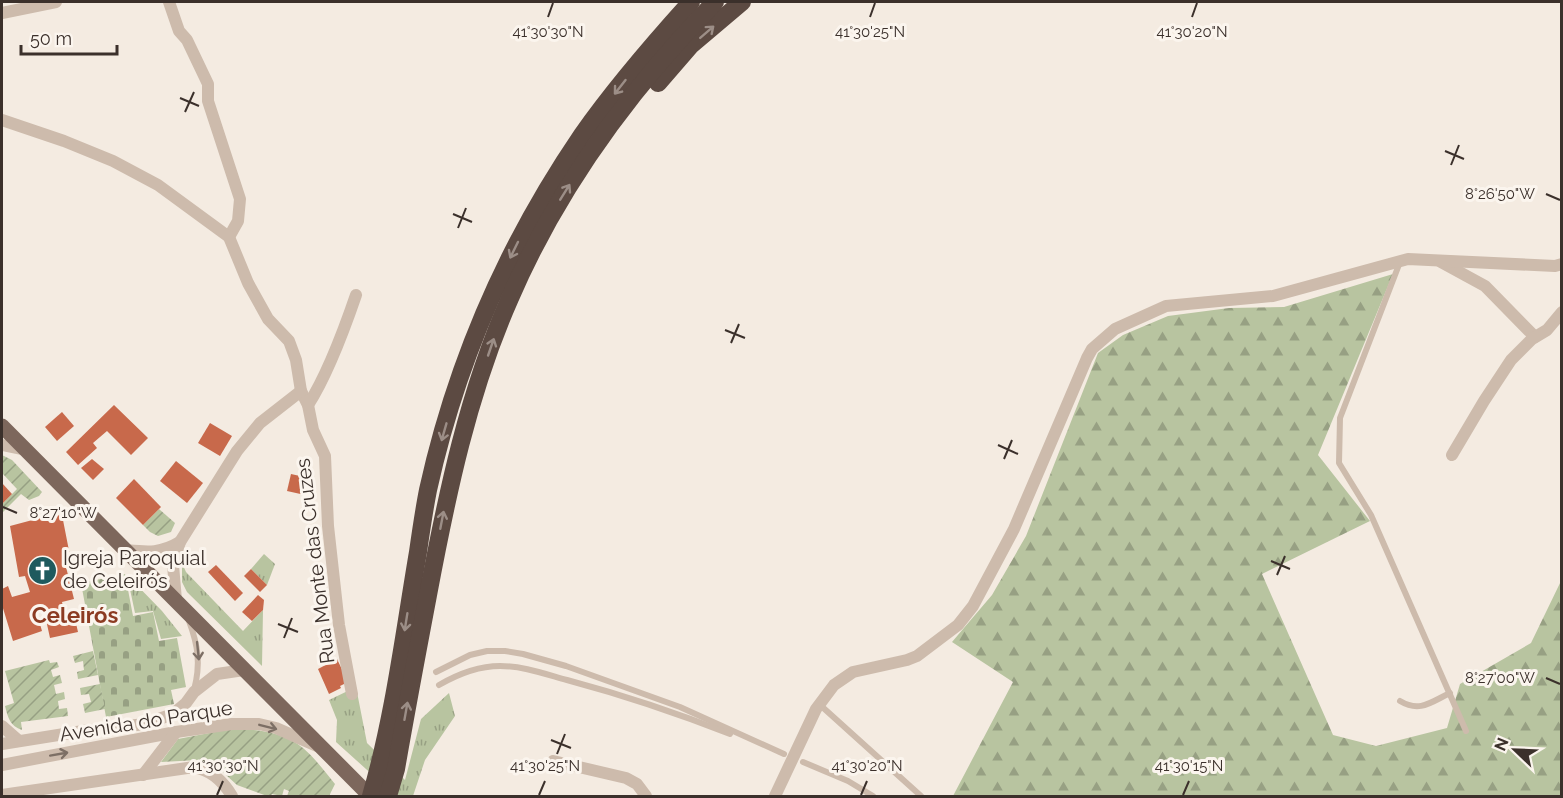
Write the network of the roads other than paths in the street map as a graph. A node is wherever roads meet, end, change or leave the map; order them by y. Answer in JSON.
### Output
{"nodes":[{"id":1,"x":56,"y":2,"type":"edge"},
{"id":2,"x":169,"y":2,"type":"edge"},
{"id":3,"x":691,"y":2,"type":"edge"},
{"id":4,"x":715,"y":2,"type":"edge"},
{"id":5,"x":742,"y":2,"type":"edge"},
{"id":6,"x":2,"y":13,"type":"edge"},
{"id":7,"x":2,"y":120,"type":"edge"},
{"id":8,"x":582,"y":166,"type":"junction"},
{"id":9,"x":229,"y":237,"type":"junction"},
{"id":10,"x":1437,"y":260,"type":"junction"},
{"id":11,"x":1401,"y":261,"type":"junction"},
{"id":12,"x":1562,"y":264,"type":"edge"},
{"id":13,"x":356,"y":295,"type":"dead end"},
{"id":14,"x":1562,"y":312,"type":"edge"},
{"id":15,"x":1535,"y":337,"type":"junction"},
{"id":16,"x":301,"y":391,"type":"junction"},
{"id":17,"x":308,"y":405,"type":"junction"},
{"id":18,"x":2,"y":426,"type":"edge"},
{"id":19,"x":2,"y":445,"type":"edge"},
{"id":20,"x":26,"y":450,"type":"junction"},
{"id":21,"x":1452,"y":454,"type":"dead end"},
{"id":22,"x":180,"y":542,"type":"junction"},
{"id":23,"x":124,"y":550,"type":"junction"},
{"id":24,"x":176,"y":600,"type":"junction"},
{"id":25,"x":186,"y":612,"type":"junction"},
{"id":26,"x":244,"y":670,"type":"junction"},
{"id":27,"x":436,"y":672,"type":"dead end"},
{"id":28,"x":439,"y":685,"type":"dead end"},
{"id":29,"x":194,"y":692,"type":"junction"},
{"id":30,"x":1450,"y":693,"type":"junction"},
{"id":31,"x":352,"y":694,"type":"dead end"},
{"id":32,"x":1400,"y":701,"type":"dead end"},
{"id":33,"x":819,"y":704,"type":"junction"},
{"id":34,"x":2,"y":726,"type":"edge"},
{"id":35,"x":1466,"y":731,"type":"dead end"},
{"id":36,"x":176,"y":732,"type":"junction"},
{"id":37,"x":19,"y":741,"type":"junction"},
{"id":38,"x":2,"y":744,"type":"edge"},
{"id":39,"x":324,"y":749,"type":"junction"},
{"id":40,"x":553,"y":760,"type":"dead end"},
{"id":41,"x":803,"y":762,"type":"dead end"},
{"id":42,"x":4,"y":764,"type":"edge"},
{"id":43,"x":143,"y":775,"type":"junction"},
{"id":44,"x":2,"y":795,"type":"edge"},
{"id":45,"x":232,"y":796,"type":"edge"},
{"id":46,"x":370,"y":796,"type":"edge"},
{"id":47,"x":388,"y":796,"type":"edge"},
{"id":48,"x":646,"y":796,"type":"edge"},
{"id":49,"x":775,"y":796,"type":"edge"},
{"id":50,"x":873,"y":796,"type":"edge"},
{"id":51,"x":921,"y":796,"type":"edge"}],
"edges":[{"from":1,"to":6,"type":"street"},
{"from":2,"to":9,"type":"street"},
{"from":3,"to":46,"type":"highway","one_way":true},
{"from":4,"to":8,"type":"highway"},
{"from":8,"to":5,"type":"highway","one_way":true},
{"from":7,"to":9,"type":"street"},
{"from":47,"to":8,"type":"highway","one_way":true},
{"from":9,"to":16,"type":"street","name":"Rua Monte das Cruzes"},
{"from":10,"to":11,"type":"street"},
{"from":10,"to":12,"type":"street"},
{"from":10,"to":15,"type":"street"},
{"from":11,"to":30,"type":"lane"},
{"from":11,"to":33,"type":"street"},
{"from":13,"to":17,"type":"street"},
{"from":14,"to":15,"type":"street"},
{"from":15,"to":21,"type":"street"},
{"from":16,"to":17,"type":"street","name":"Rua Monte das Cruzes"},
{"from":16,"to":22,"type":"street"},
{"from":17,"to":31,"type":"street","name":"Rua Monte das Cruzes"},
{"from":18,"to":20,"type":"main road"},
{"from":19,"to":20,"type":"street"},
{"from":20,"to":23,"type":"main road"},
{"from":22,"to":23,"type":"street"},
{"from":22,"to":24,"type":"street"},
{"from":23,"to":24,"type":"main road"},
{"from":24,"to":25,"type":"main road"},
{"from":25,"to":26,"type":"main road"},
{"from":25,"to":29,"type":"lane","name":"Avenida do Parque","one_way":true},
{"from":26,"to":29,"type":"street","name":"Avenida do Parque"},
{"from":26,"to":39,"type":"main road"},
{"from":27,"to":28,"type":"lane"},
{"from":29,"to":37,"type":"street","name":"Avenida do Parque"},
{"from":30,"to":32,"type":"lane"},
{"from":30,"to":35,"type":"lane"},
{"from":33,"to":49,"type":"street"},
{"from":33,"to":51,"type":"lane"},
{"from":34,"to":37,"type":"street"},
{"from":36,"to":39,"type":"street","name":"Avenida do Parque","one_way":true},
{"from":42,"to":36,"type":"street","name":"Avenida do Parque","one_way":true},
{"from":36,"to":43,"type":"street"},
{"from":37,"to":38,"type":"street","name":"Avenida do Parque"},
{"from":38,"to":42,"type":"street","name":"Avenida do Parque"},
{"from":39,"to":46,"type":"main road"},
{"from":40,"to":48,"type":"street"},
{"from":41,"to":50,"type":"lane"},
{"from":43,"to":44,"type":"street"},
{"from":43,"to":45,"type":"street"}]}
